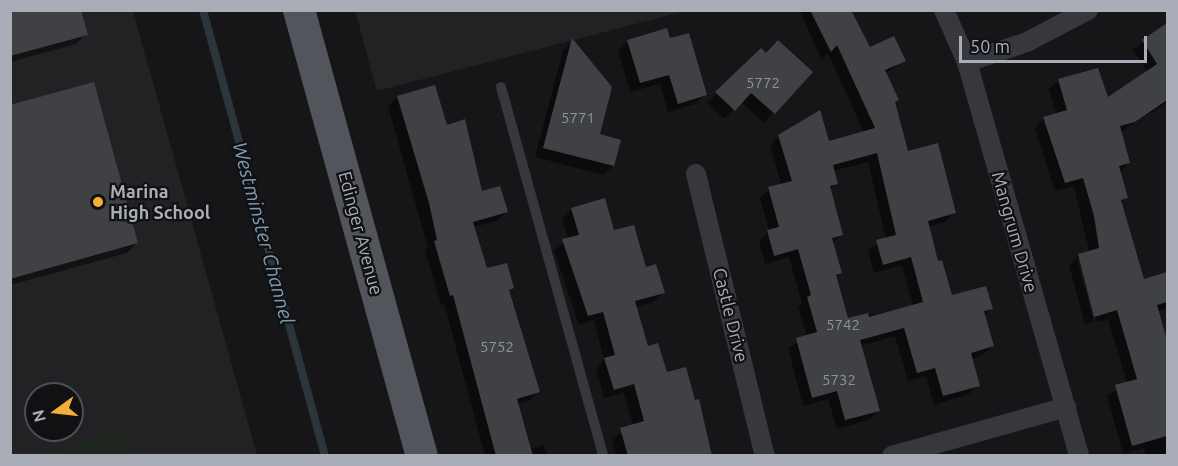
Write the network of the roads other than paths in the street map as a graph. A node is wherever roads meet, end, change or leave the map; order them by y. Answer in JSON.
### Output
{"nodes":[{"id":1,"x":299,"y":10,"type":"edge"},
{"id":2,"x":944,"y":10,"type":"edge"},
{"id":3,"x":1088,"y":10,"type":"edge"},
{"id":4,"x":967,"y":62,"type":"junction"},
{"id":5,"x":501,"y":87,"type":"dead end"},
{"id":6,"x":696,"y":174,"type":"dead end"},
{"id":7,"x":1066,"y":407,"type":"junction"},
{"id":8,"x":422,"y":456,"type":"edge"},
{"id":9,"x":603,"y":456,"type":"edge"},
{"id":10,"x":765,"y":456,"type":"edge"},
{"id":11,"x":892,"y":456,"type":"edge"},
{"id":12,"x":1079,"y":456,"type":"edge"}],
"edges":[{"from":1,"to":8,"type":"main road","name":"Edinger Avenue"},
{"from":2,"to":4,"type":"street","name":"Mangrum Drive"},
{"from":3,"to":4,"type":"street"},
{"from":4,"to":7,"type":"street","name":"Mangrum Drive"},
{"from":5,"to":9,"type":"lane"},
{"from":6,"to":10,"type":"street","name":"Castle Drive"},
{"from":7,"to":11,"type":"street"},
{"from":7,"to":12,"type":"street","name":"Mangrum Drive"}]}
